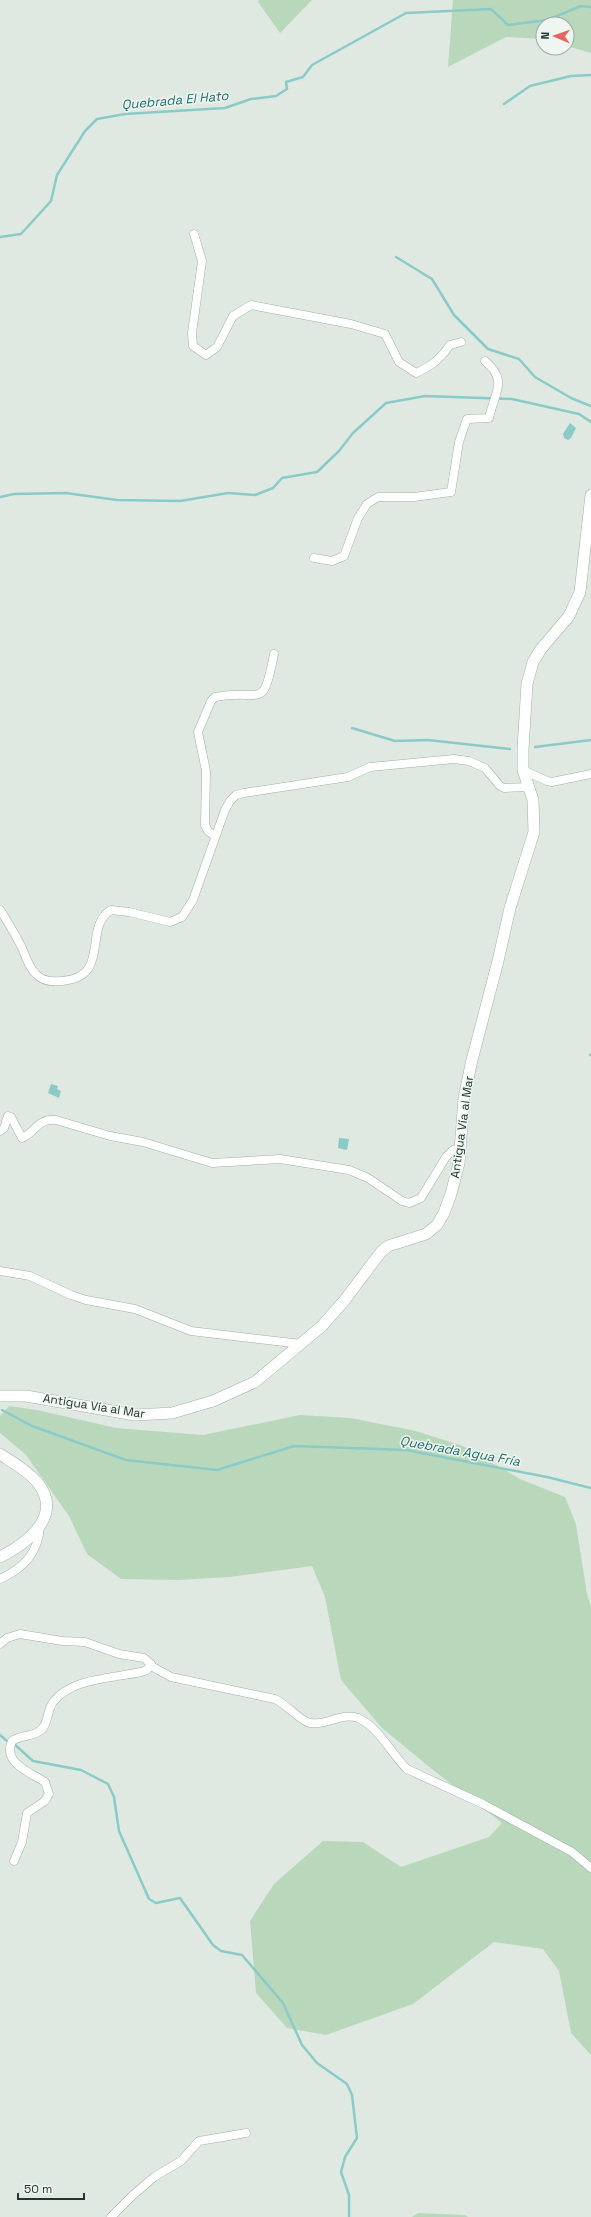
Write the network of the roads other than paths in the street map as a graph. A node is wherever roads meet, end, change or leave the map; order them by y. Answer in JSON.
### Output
{"nodes":[{"id":1,"x":194,"y":234,"type":"dead end"},
{"id":2,"x":461,"y":342,"type":"dead end"},
{"id":3,"x":485,"y":361,"type":"dead end"},
{"id":4,"x":591,"y":495,"type":"edge"},
{"id":5,"x":314,"y":558,"type":"dead end"},
{"id":6,"x":274,"y":654,"type":"dead end"},
{"id":7,"x":523,"y":770,"type":"junction"},
{"id":8,"x":591,"y":774,"type":"edge"},
{"id":9,"x":529,"y":787,"type":"junction"},
{"id":10,"x":215,"y":836,"type":"junction"},
{"id":11,"x":0,"y":910,"type":"edge"},
{"id":12,"x":0,"y":1131,"type":"edge"},
{"id":13,"x":459,"y":1148,"type":"junction"},
{"id":14,"x":0,"y":1271,"type":"edge"},
{"id":15,"x":301,"y":1344,"type":"junction"},
{"id":16,"x":0,"y":1396,"type":"edge"},
{"id":17,"x":0,"y":1454,"type":"edge"},
{"id":18,"x":40,"y":1527,"type":"junction"},
{"id":19,"x":0,"y":1557,"type":"edge"},
{"id":20,"x":0,"y":1579,"type":"edge"},
{"id":21,"x":0,"y":1644,"type":"edge"},
{"id":22,"x":151,"y":1666,"type":"junction"},
{"id":23,"x":14,"y":1861,"type":"dead end"},
{"id":24,"x":591,"y":1868,"type":"edge"},
{"id":25,"x":246,"y":2133,"type":"dead end"},
{"id":26,"x":111,"y":2217,"type":"edge"}],
"edges":[{"from":1,"to":2,"type":"street"},
{"from":3,"to":5,"type":"street"},
{"from":4,"to":7,"type":"main road","name":"Antigua Vía al Mar"},
{"from":6,"to":10,"type":"street"},
{"from":7,"to":8,"type":"street"},
{"from":7,"to":9,"type":"main road","name":"Antigua Vía al Mar"},
{"from":9,"to":10,"type":"street"},
{"from":9,"to":13,"type":"main road","name":"Antigua Vía al Mar"},
{"from":10,"to":11,"type":"street"},
{"from":12,"to":13,"type":"street"},
{"from":13,"to":15,"type":"main road","name":"Antigua Vía al Mar"},
{"from":14,"to":15,"type":"street"},
{"from":15,"to":16,"type":"main road","name":"Antigua Vía al Mar"},
{"from":17,"to":18,"type":"main road"},
{"from":18,"to":19,"type":"main road"},
{"from":18,"to":20,"type":"street"},
{"from":21,"to":22,"type":"street"},
{"from":22,"to":23,"type":"street"},
{"from":22,"to":24,"type":"street"},
{"from":25,"to":26,"type":"street"}]}
